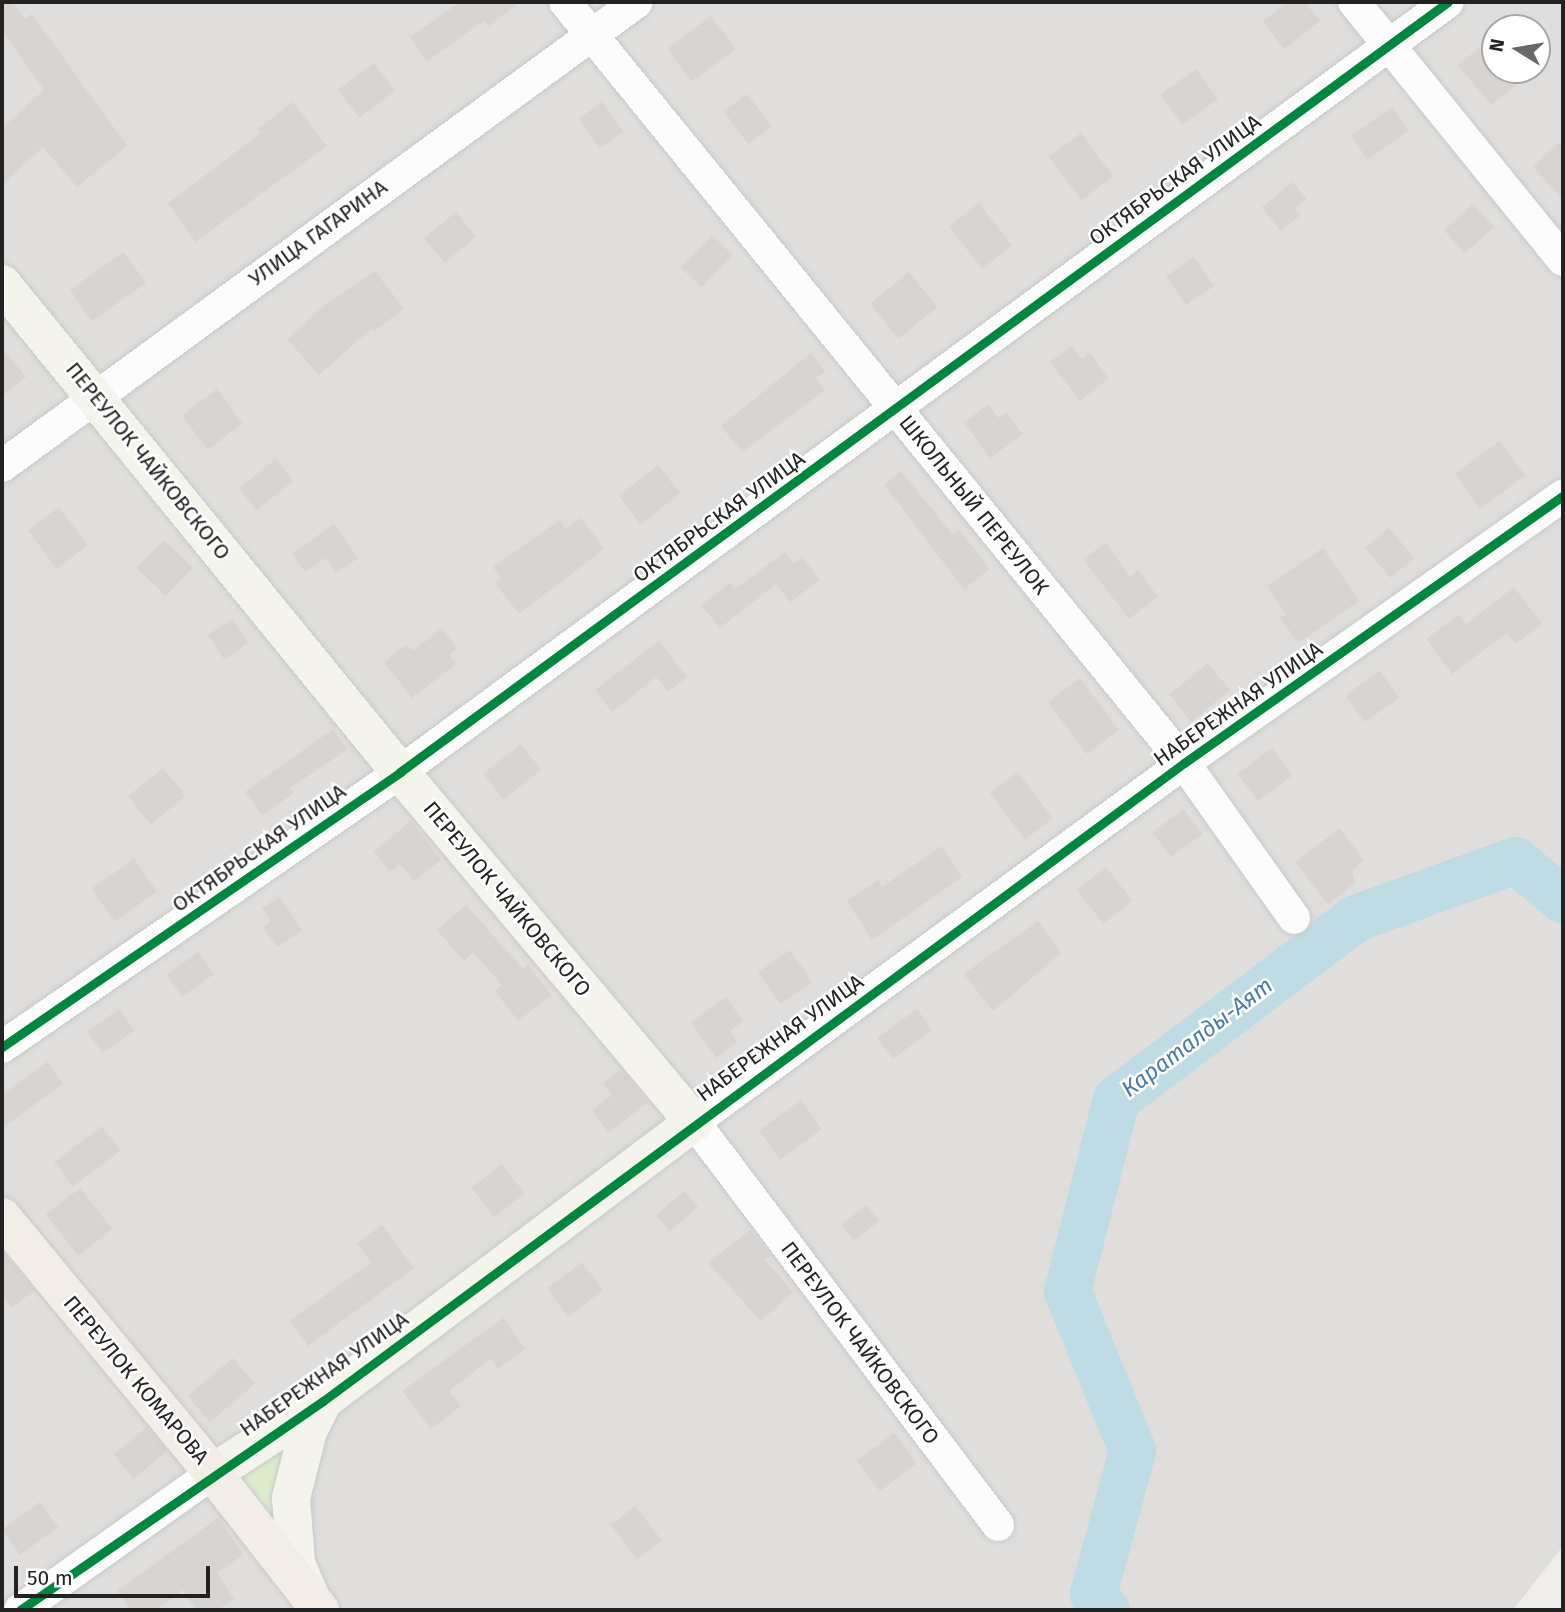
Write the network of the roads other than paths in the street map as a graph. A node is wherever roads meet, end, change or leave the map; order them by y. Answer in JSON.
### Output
{"nodes":[{"id":1,"x":565,"y":2,"type":"edge"},
{"id":2,"x":637,"y":2,"type":"edge"},
{"id":3,"x":1354,"y":2,"type":"edge"},
{"id":4,"x":1448,"y":2,"type":"edge"},
{"id":5,"x":592,"y":35,"type":"junction"},
{"id":6,"x":1389,"y":45,"type":"junction"},
{"id":7,"x":1563,"y":260,"type":"edge"},
{"id":8,"x":2,"y":284,"type":"edge"},
{"id":9,"x":95,"y":394,"type":"junction"},
{"id":10,"x":896,"y":408,"type":"junction"},
{"id":11,"x":2,"y":466,"type":"edge"},
{"id":12,"x":1563,"y":496,"type":"edge"},
{"id":13,"x":1184,"y":763,"type":"junction"},
{"id":14,"x":400,"y":772,"type":"junction"},
{"id":15,"x":1294,"y":918,"type":"dead end"},
{"id":16,"x":2,"y":1047,"type":"edge"},
{"id":17,"x":694,"y":1122,"type":"junction"},
{"id":18,"x":2,"y":1217,"type":"edge"},
{"id":19,"x":323,"y":1401,"type":"junction"},
{"id":20,"x":213,"y":1473,"type":"junction"},
{"id":21,"x":998,"y":1525,"type":"dead end"},
{"id":22,"x":315,"y":1603,"type":"edge"},
{"id":23,"x":20,"y":1610,"type":"edge"}],
"edges":[{"from":1,"to":5,"type":"street","name":"ШКОЛЬНЫЙ ПЕРЕУЛОК"},
{"from":2,"to":5,"type":"street","name":"УЛИЦА ГАГАРИНА"},
{"from":3,"to":6,"type":"street"},
{"from":4,"to":6,"type":"street","name":"ОКТЯБРЬСКАЯ УЛИЦА"},
{"from":5,"to":9,"type":"street","name":"УЛИЦА ГАГАРИНА"},
{"from":5,"to":10,"type":"street","name":"ШКОЛЬНЫЙ ПЕРЕУЛОК"},
{"from":6,"to":7,"type":"street"},
{"from":6,"to":10,"type":"street","name":"ОКТЯБРЬСКАЯ УЛИЦА"},
{"from":8,"to":9,"type":"street","name":"ПЕРЕУЛОК ЧАЙКОВСКОГО"},
{"from":9,"to":11,"type":"street","name":"УЛИЦА ГАГАРИНА"},
{"from":9,"to":14,"type":"street","name":"ПЕРЕУЛОК ЧАЙКОВСКОГО"},
{"from":10,"to":13,"type":"street","name":"ШКОЛЬНЫЙ ПЕРЕУЛОК"},
{"from":10,"to":14,"type":"street","name":"ОКТЯБРЬСКАЯ УЛИЦА"},
{"from":12,"to":13,"type":"street","name":"НАБЕРЕЖНАЯ УЛИЦА"},
{"from":13,"to":15,"type":"street","name":"ШКОЛЬНЫЙ ПЕРЕУЛОК"},
{"from":13,"to":17,"type":"street","name":"НАБЕРЕЖНАЯ УЛИЦА"},
{"from":14,"to":16,"type":"street","name":"ОКТЯБРЬСКАЯ УЛИЦА"},
{"from":14,"to":17,"type":"street","name":"ПЕРЕУЛОК ЧАЙКОВСКОГО"},
{"from":17,"to":19,"type":"street","name":"НАБЕРЕЖНАЯ УЛИЦА"},
{"from":17,"to":21,"type":"street","name":"ПЕРЕУЛОК ЧАЙКОВСКОГО"},
{"from":18,"to":20,"type":"main road","name":"ПЕРЕУЛОК КОМАРОВА"},
{"from":19,"to":20,"type":"street","name":"НАБЕРЕЖНАЯ УЛИЦА"},
{"from":19,"to":22,"type":"street"},
{"from":20,"to":22,"type":"main road","name":"ПЕРЕУЛОК КОМАРОВА"},
{"from":20,"to":23,"type":"street","name":"НАБЕРЕЖНАЯ УЛИЦА"}]}
